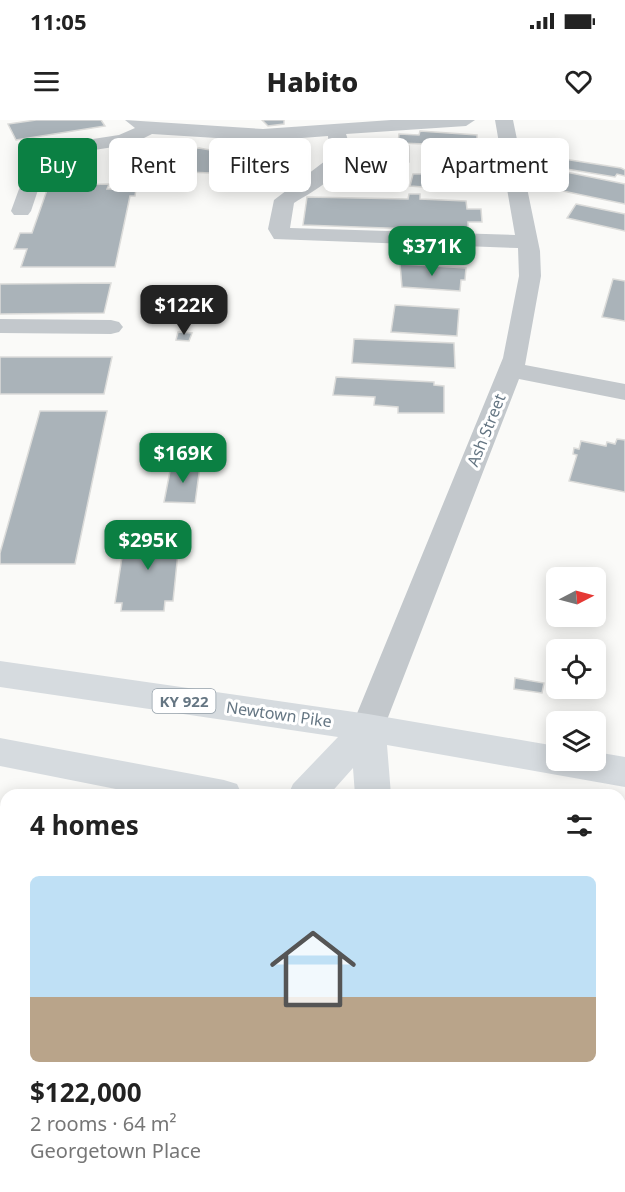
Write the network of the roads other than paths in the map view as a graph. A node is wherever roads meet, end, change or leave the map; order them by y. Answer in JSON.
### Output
{"nodes":[{"id":1,"x":466,"y":120,"type":"edge"},
{"id":2,"x":504,"y":120,"type":"edge"},
{"id":3,"x":142,"y":124,"type":"edge"},
{"id":4,"x":335,"y":130,"type":"junction"},
{"id":5,"x":126,"y":138,"type":"edge"},
{"id":6,"x":109,"y":142,"type":"edge"},
{"id":7,"x":21,"y":211,"type":"dead end"},
{"id":8,"x":528,"y":242,"type":"junction"},
{"id":9,"x":0,"y":326,"type":"edge"},
{"id":10,"x":111,"y":327,"type":"dead end"},
{"id":11,"x":510,"y":370,"type":"junction"},
{"id":12,"x":625,"y":392,"type":"edge"},
{"id":13,"x":0,"y":674,"type":"edge"},
{"id":14,"x":368,"y":728,"type":"junction"},
{"id":15,"x":0,"y":752,"type":"edge"},
{"id":16,"x":546,"y":758,"type":"edge"},
{"id":17,"x":606,"y":769,"type":"edge"},
{"id":18,"x":625,"y":772,"type":"edge"},
{"id":19,"x":193,"y":789,"type":"edge"},
{"id":20,"x":312,"y":789,"type":"edge"},
{"id":21,"x":373,"y":789,"type":"edge"}],
"edges":[{"from":1,"to":4,"type":"street"},
{"from":2,"to":8,"type":"street","name":"Ash Street"},
{"from":3,"to":4,"type":"street"},
{"from":3,"to":5,"type":"street"},
{"from":4,"to":8,"type":"street"},
{"from":6,"to":7,"type":"street"},
{"from":8,"to":11,"type":"street","name":"Ash Street"},
{"from":9,"to":10,"type":"street"},
{"from":11,"to":12,"type":"street"},
{"from":11,"to":14,"type":"street","name":"Ash Street"},
{"from":13,"to":14,"type":"main road","name":"Newtown Pike","number":"KY 922"},
{"from":14,"to":16,"type":"main road","name":"Newtown Pike","number":"KY 922"},
{"from":14,"to":20,"type":"main road"},
{"from":14,"to":21,"type":"main road"},
{"from":15,"to":19,"type":"main road"},
{"from":17,"to":18,"type":"main road","name":"Newtown Pike","number":"KY 922"}]}
